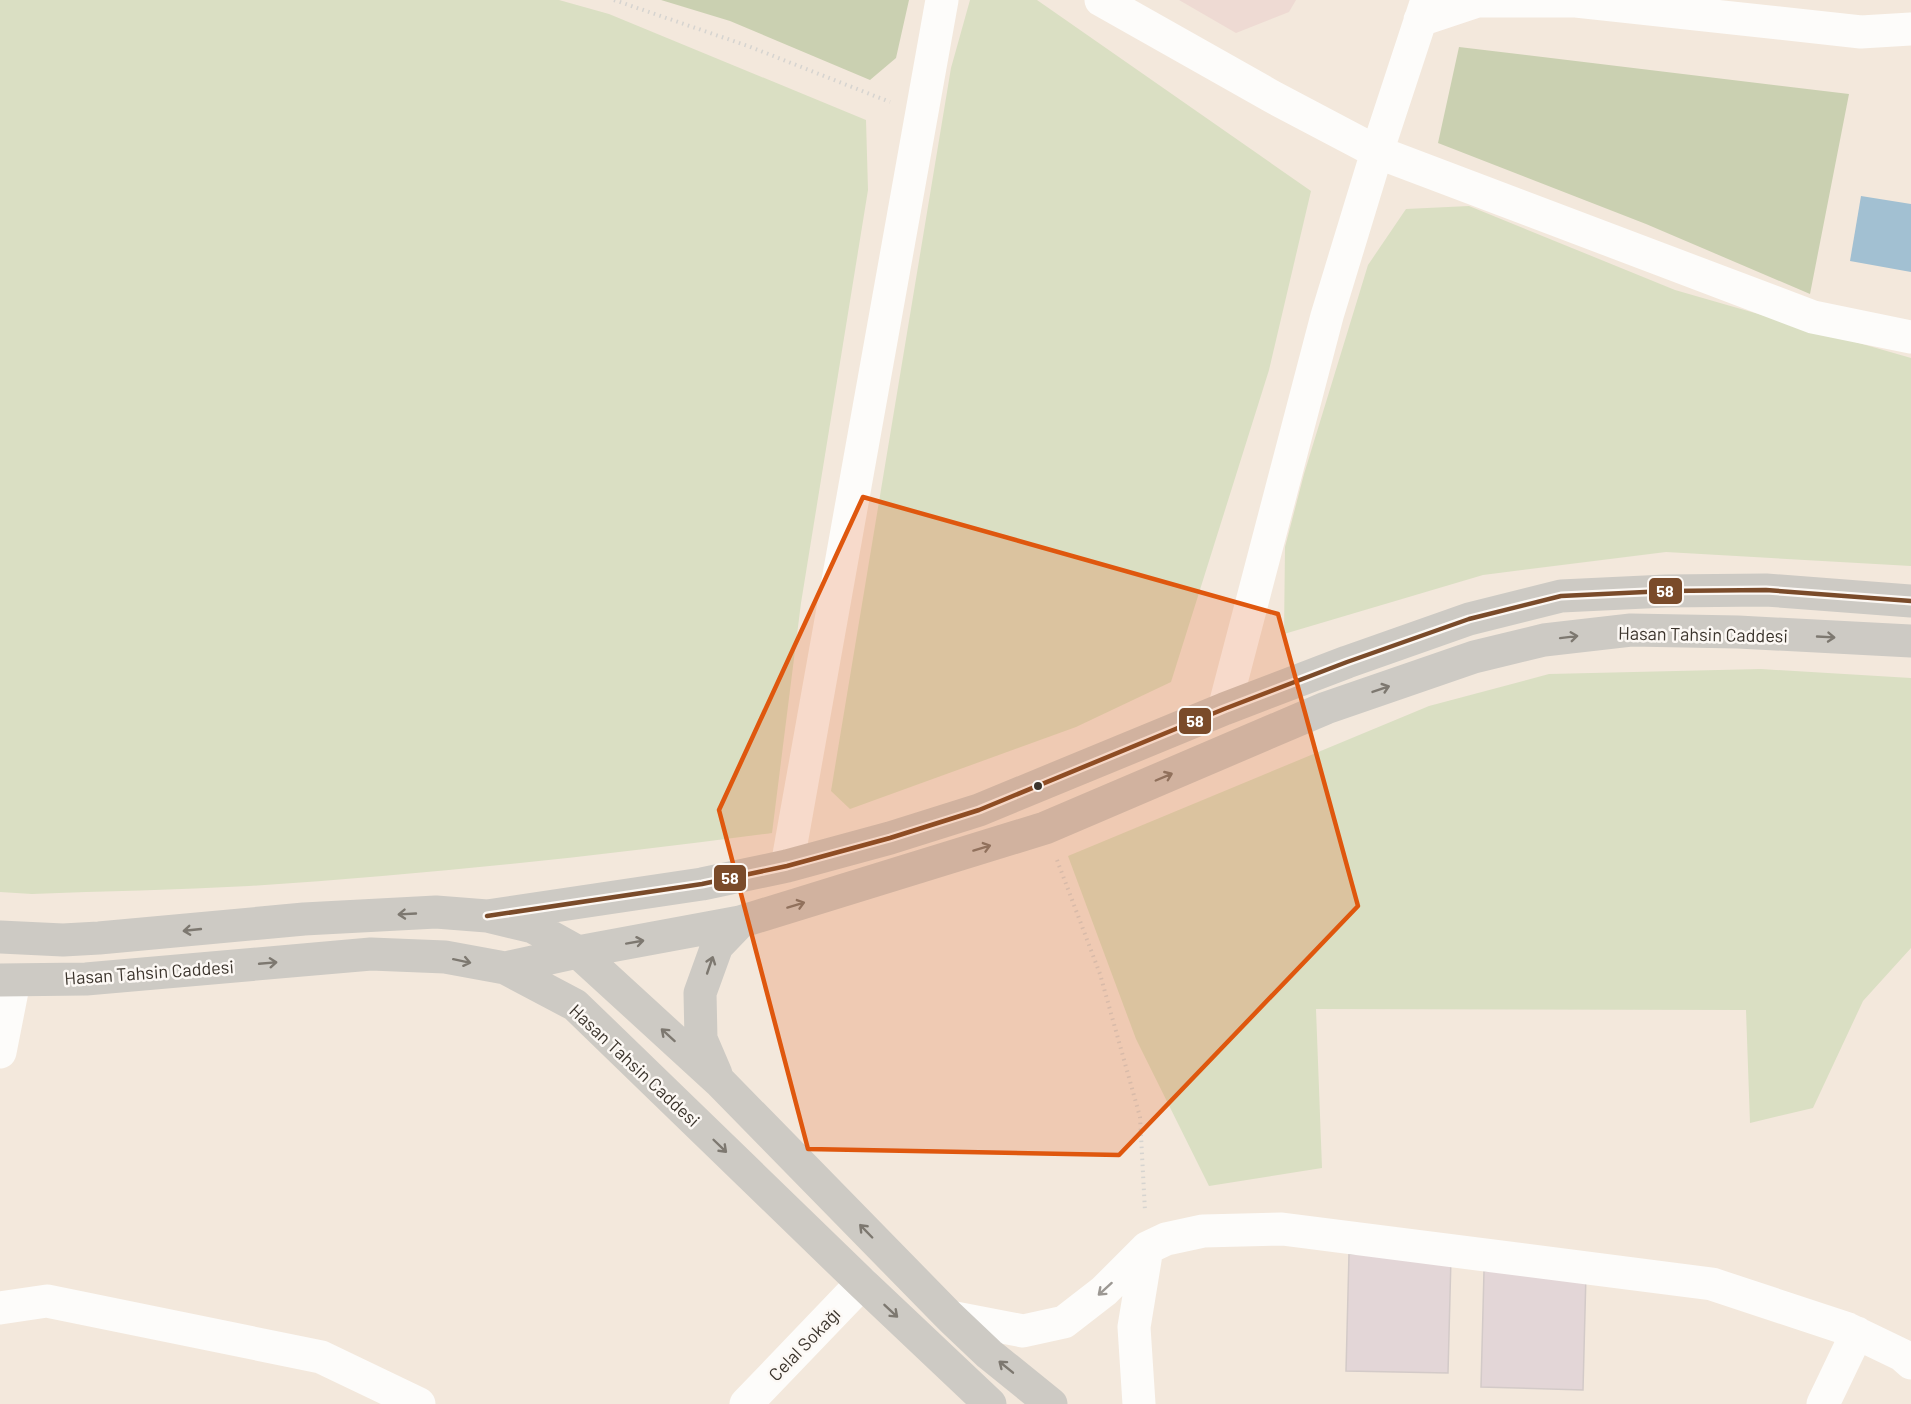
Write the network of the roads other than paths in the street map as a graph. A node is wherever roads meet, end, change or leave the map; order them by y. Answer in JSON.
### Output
{"nodes":[{"id":1,"x":942,"y":0,"type":"edge"},
{"id":2,"x":1101,"y":0,"type":"edge"},
{"id":3,"x":1576,"y":1,"type":"edge"},
{"id":4,"x":1424,"y":10,"type":"edge"},
{"id":5,"x":1911,"y":29,"type":"edge"},
{"id":6,"x":1377,"y":152,"type":"junction"},
{"id":7,"x":1911,"y":337,"type":"edge"},
{"id":8,"x":1911,"y":601,"type":"edge"},
{"id":9,"x":1911,"y":641,"type":"edge"},
{"id":10,"x":1224,"y":709,"type":"junction"},
{"id":11,"x":1200,"y":762,"type":"junction"},
{"id":12,"x":787,"y":866,"type":"junction"},
{"id":13,"x":631,"y":894,"type":"junction"},
{"id":14,"x":487,"y":916,"type":"junction"},
{"id":15,"x":740,"y":922,"type":"junction"},
{"id":16,"x":0,"y":937,"type":"edge"},
{"id":17,"x":578,"y":952,"type":"junction"},
{"id":18,"x":505,"y":968,"type":"junction"},
{"id":19,"x":7,"y":980,"type":"edge"},
{"id":20,"x":588,"y":1018,"type":"junction"},
{"id":21,"x":0,"y":1052,"type":"edge"},
{"id":22,"x":719,"y":1081,"type":"junction"},
{"id":23,"x":1146,"y":1248,"type":"junction"},
{"id":24,"x":862,"y":1283,"type":"junction"},
{"id":25,"x":0,"y":1308,"type":"edge"},
{"id":26,"x":950,"y":1317,"type":"junction"},
{"id":27,"x":1857,"y":1333,"type":"junction"},
{"id":28,"x":1911,"y":1363,"type":"edge"},
{"id":29,"x":419,"y":1404,"type":"edge"},
{"id":30,"x":746,"y":1404,"type":"edge"},
{"id":31,"x":990,"y":1404,"type":"edge"},
{"id":32,"x":1051,"y":1404,"type":"edge"},
{"id":33,"x":1139,"y":1404,"type":"edge"},
{"id":34,"x":1823,"y":1404,"type":"edge"}],
"edges":[{"from":1,"to":12,"type":"street"},
{"from":2,"to":6,"type":"street"},
{"from":3,"to":4,"type":"street"},
{"from":3,"to":5,"type":"street"},
{"from":4,"to":6,"type":"street"},
{"from":6,"to":7,"type":"street"},
{"from":6,"to":10,"type":"street"},
{"from":8,"to":10,"type":"main road","name":"Hasan Tahsin Caddesi"},
{"from":11,"to":9,"type":"main road","name":"Hasan Tahsin Caddesi","one_way":true},
{"from":10,"to":11,"type":"main road"},
{"from":10,"to":12,"type":"main road","name":"Hasan Tahsin Caddesi"},
{"from":15,"to":11,"type":"main road","name":"Hasan Tahsin Caddesi","one_way":true},
{"from":12,"to":13,"type":"main road","name":"Hasan Tahsin Caddesi"},
{"from":13,"to":14,"type":"main road","name":"Hasan Tahsin Caddesi"},
{"from":13,"to":17,"type":"main road"},
{"from":14,"to":16,"type":"main road","name":"Hasan Tahsin Caddesi","one_way":true},
{"from":14,"to":17,"type":"main road","name":"Hasan Tahsin Caddesi"},
{"from":17,"to":15,"type":"main road","name":"Hasan Tahsin Caddesi","one_way":true},
{"from":22,"to":15,"type":"main road","one_way":true},
{"from":17,"to":18,"type":"main road","name":"Hasan Tahsin Caddesi"},
{"from":17,"to":20,"type":"main road"},
{"from":22,"to":17,"type":"main road","name":"Hasan Tahsin Caddesi","one_way":true},
{"from":19,"to":18,"type":"main road","name":"Hasan Tahsin Caddesi","one_way":true},
{"from":18,"to":20,"type":"main road","name":"Hasan Tahsin Caddesi"},
{"from":19,"to":21,"type":"street"},
{"from":20,"to":24,"type":"main road","name":"Hasan Tahsin Caddesi","one_way":true},
{"from":26,"to":22,"type":"main road","name":"Hasan Tahsin Caddesi","one_way":true},
{"from":23,"to":26,"type":"street","one_way":true},
{"from":23,"to":27,"type":"street"},
{"from":23,"to":33,"type":"street"},
{"from":24,"to":30,"type":"street","name":"Celal Sokağı"},
{"from":24,"to":31,"type":"main road","name":"Hasan Tahsin Caddesi","one_way":true},
{"from":25,"to":29,"type":"street"},
{"from":32,"to":26,"type":"main road","name":"Hasan Tahsin Caddesi","one_way":true},
{"from":27,"to":28,"type":"street"},
{"from":27,"to":34,"type":"street"}]}
